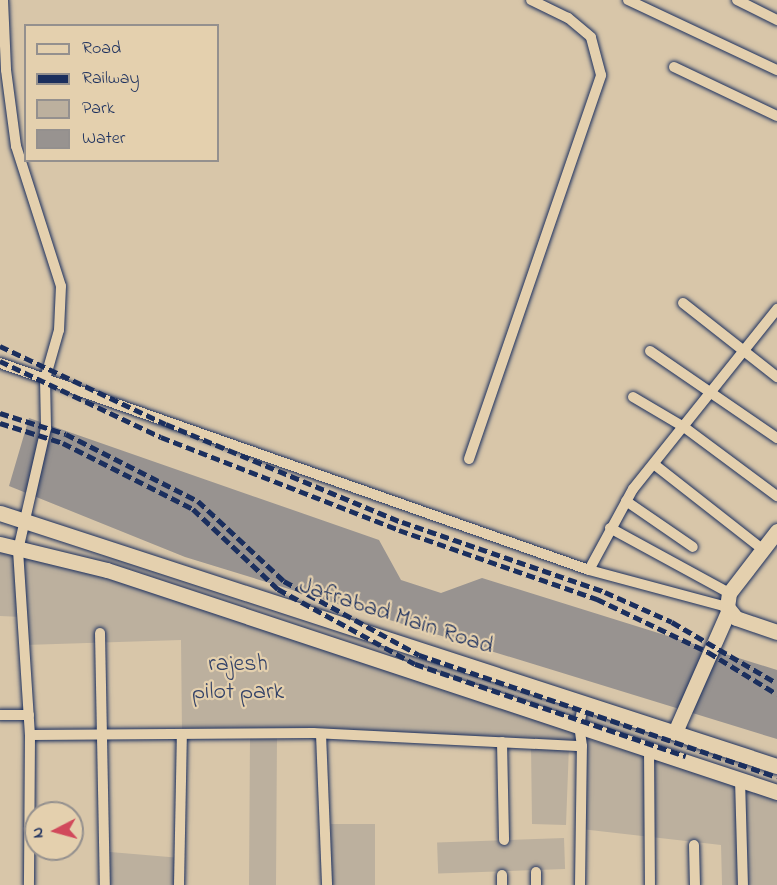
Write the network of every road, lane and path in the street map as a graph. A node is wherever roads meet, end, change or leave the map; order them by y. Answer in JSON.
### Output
{"nodes":[{"id":1,"x":3,"y":0,"type":"edge"},
{"id":2,"x":531,"y":0,"type":"edge"},
{"id":3,"x":628,"y":0,"type":"edge"},
{"id":4,"x":737,"y":0,"type":"edge"},
{"id":5,"x":777,"y":20,"type":"edge"},
{"id":6,"x":674,"y":67,"type":"dead end"},
{"id":7,"x":777,"y":70,"type":"edge"},
{"id":8,"x":777,"y":116,"type":"edge"},
{"id":9,"x":683,"y":303,"type":"dead end"},
{"id":10,"x":775,"y":314,"type":"edge"},
{"id":11,"x":650,"y":351,"type":"dead end"},
{"id":12,"x":743,"y":351,"type":"junction"},
{"id":13,"x":0,"y":363,"type":"edge"},
{"id":14,"x":777,"y":377,"type":"edge"},
{"id":15,"x":45,"y":379,"type":"junction"},
{"id":16,"x":711,"y":391,"type":"junction"},
{"id":17,"x":633,"y":398,"type":"dead end"},
{"id":18,"x":684,"y":427,"type":"junction"},
{"id":19,"x":777,"y":438,"type":"edge"},
{"id":20,"x":468,"y":459,"type":"dead end"},
{"id":21,"x":655,"y":465,"type":"junction"},
{"id":22,"x":777,"y":496,"type":"edge"},
{"id":23,"x":626,"y":501,"type":"junction"},
{"id":24,"x":0,"y":513,"type":"edge"},
{"id":25,"x":25,"y":522,"type":"junction"},
{"id":26,"x":610,"y":528,"type":"junction"},
{"id":27,"x":777,"y":531,"type":"edge"},
{"id":28,"x":0,"y":544,"type":"edge"},
{"id":29,"x":693,"y":547,"type":"dead end"},
{"id":30,"x":762,"y":549,"type":"junction"},
{"id":31,"x":18,"y":550,"type":"junction"},
{"id":32,"x":589,"y":570,"type":"junction"},
{"id":33,"x":728,"y":604,"type":"junction"},
{"id":34,"x":777,"y":632,"type":"edge"},
{"id":35,"x":100,"y":633,"type":"dead end"},
{"id":36,"x":584,"y":702,"type":"junction"},
{"id":37,"x":0,"y":715,"type":"edge"},
{"id":38,"x":29,"y":715,"type":"junction"},
{"id":39,"x":579,"y":725,"type":"junction"},
{"id":40,"x":675,"y":732,"type":"junction"},
{"id":41,"x":182,"y":734,"type":"junction"},
{"id":42,"x":321,"y":734,"type":"junction"},
{"id":43,"x":30,"y":735,"type":"junction"},
{"id":44,"x":104,"y":735,"type":"junction"},
{"id":45,"x":502,"y":742,"type":"junction"},
{"id":46,"x":582,"y":746,"type":"junction"},
{"id":47,"x":649,"y":748,"type":"junction"},
{"id":48,"x":777,"y":766,"type":"edge"},
{"id":49,"x":740,"y":779,"type":"junction"},
{"id":50,"x":777,"y":792,"type":"edge"},
{"id":51,"x":504,"y":840,"type":"dead end"},
{"id":52,"x":694,"y":844,"type":"dead end"},
{"id":53,"x":536,"y":872,"type":"dead end"},
{"id":54,"x":29,"y":885,"type":"edge"},
{"id":55,"x":105,"y":885,"type":"edge"},
{"id":56,"x":179,"y":885,"type":"edge"},
{"id":57,"x":327,"y":885,"type":"edge"},
{"id":58,"x":536,"y":885,"type":"edge"},
{"id":59,"x":580,"y":885,"type":"edge"},
{"id":60,"x":650,"y":885,"type":"edge"},
{"id":61,"x":694,"y":885,"type":"edge"},
{"id":62,"x":743,"y":885,"type":"edge"}],
"edges":[{"from":1,"to":15,"type":"street"},
{"from":2,"to":20,"type":"street"},
{"from":3,"to":7,"type":"street"},
{"from":4,"to":5,"type":"street"},
{"from":6,"to":8,"type":"street"},
{"from":9,"to":12,"type":"street"},
{"from":10,"to":12,"type":"street"},
{"from":11,"to":16,"type":"street"},
{"from":12,"to":14,"type":"street"},
{"from":12,"to":16,"type":"street"},
{"from":13,"to":15,"type":"street"},
{"from":15,"to":25,"type":"street"},
{"from":15,"to":32,"type":"street"},
{"from":16,"to":18,"type":"street"},
{"from":16,"to":19,"type":"street"},
{"from":17,"to":18,"type":"street"},
{"from":18,"to":21,"type":"street"},
{"from":18,"to":22,"type":"street"},
{"from":21,"to":23,"type":"street"},
{"from":21,"to":30,"type":"street"},
{"from":23,"to":26,"type":"street"},
{"from":23,"to":29,"type":"street"},
{"from":24,"to":25,"type":"main road","name":"Jafrabad Main Road"},
{"from":25,"to":31,"type":"street"},
{"from":25,"to":36,"type":"main road","name":"Jafrabad Main Road"},
{"from":26,"to":32,"type":"street"},
{"from":26,"to":33,"type":"street"},
{"from":27,"to":30,"type":"main road"},
{"from":28,"to":31,"type":"main road","name":"Jafrabad Main Road"},
{"from":30,"to":33,"type":"main road"},
{"from":31,"to":38,"type":"street"},
{"from":31,"to":39,"type":"main road","name":"Jafrabad Main Road"},
{"from":32,"to":33,"type":"street"},
{"from":33,"to":34,"type":"main road"},
{"from":33,"to":40,"type":"main road"},
{"from":35,"to":44,"type":"street"},
{"from":36,"to":39,"type":"street"},
{"from":36,"to":40,"type":"main road","name":"Jafrabad Main Road"},
{"from":37,"to":38,"type":"street"},
{"from":38,"to":43,"type":"street"},
{"from":39,"to":46,"type":"street"},
{"from":39,"to":47,"type":"main road","name":"Jafrabad Main Road"},
{"from":40,"to":48,"type":"main road","name":"Jafrabad Main Road"},
{"from":41,"to":42,"type":"street"},
{"from":41,"to":44,"type":"street"},
{"from":41,"to":56,"type":"street"},
{"from":42,"to":45,"type":"street"},
{"from":42,"to":57,"type":"street"},
{"from":43,"to":44,"type":"street"},
{"from":43,"to":54,"type":"street"},
{"from":44,"to":55,"type":"street"},
{"from":45,"to":46,"type":"street"},
{"from":45,"to":51,"type":"street"},
{"from":46,"to":59,"type":"street"},
{"from":47,"to":49,"type":"main road","name":"Jafrabad Main Road"},
{"from":47,"to":60,"type":"street"},
{"from":49,"to":50,"type":"main road","name":"Jafrabad Main Road"},
{"from":49,"to":62,"type":"street"},
{"from":52,"to":61,"type":"street"},
{"from":53,"to":58,"type":"street"}]}
